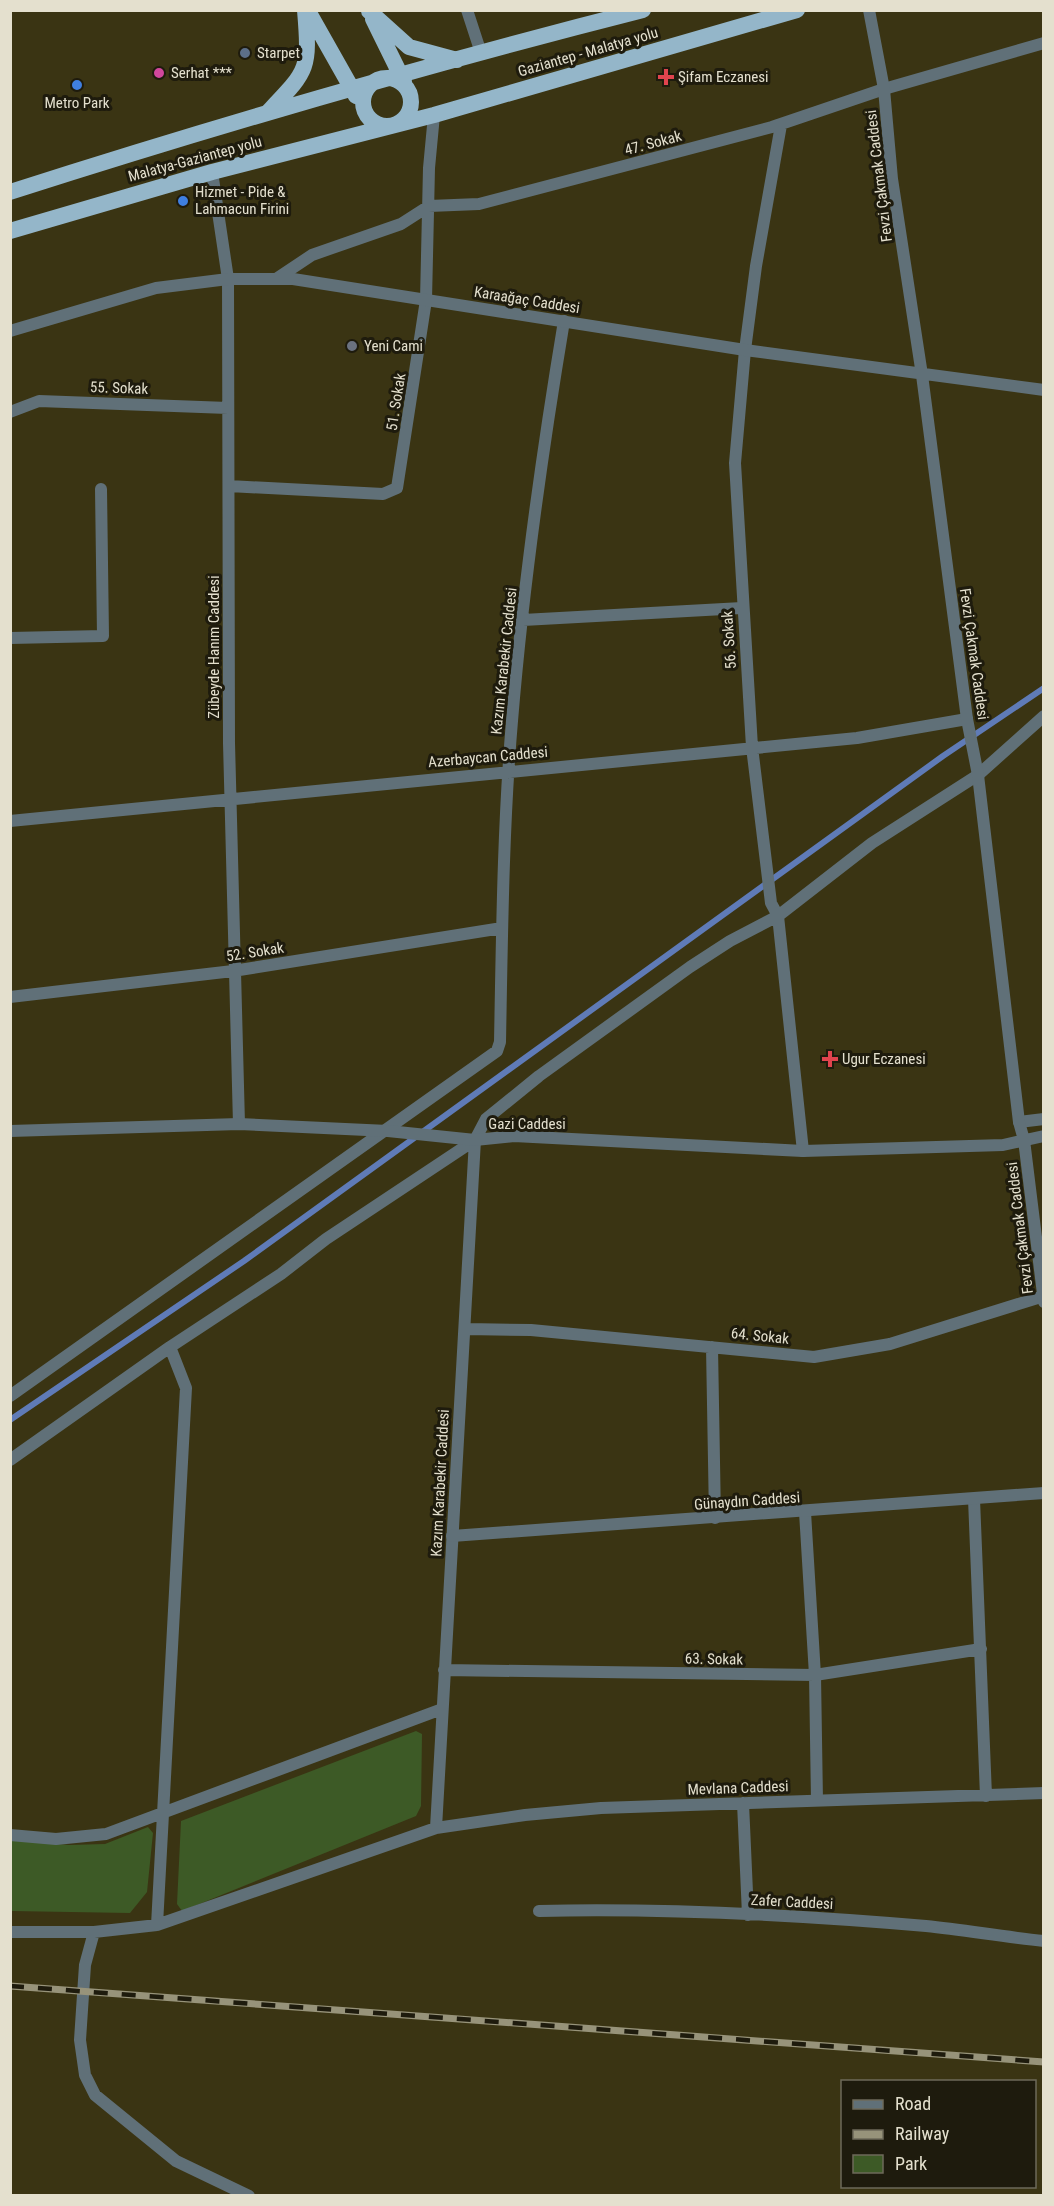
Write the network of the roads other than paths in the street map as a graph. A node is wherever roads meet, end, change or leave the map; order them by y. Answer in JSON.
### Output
{"nodes":[{"id":1,"x":306,"y":10,"type":"edge"},
{"id":2,"x":467,"y":10,"type":"edge"},
{"id":3,"x":797,"y":10,"type":"edge"},
{"id":4,"x":869,"y":10,"type":"edge"},
{"id":5,"x":369,"y":11,"type":"edge"},
{"id":6,"x":642,"y":11,"type":"edge"},
{"id":7,"x":1044,"y":43,"type":"edge"},
{"id":8,"x":481,"y":53,"type":"junction"},
{"id":9,"x":458,"y":60,"type":"junction"},
{"id":10,"x":400,"y":75,"type":"junction"},
{"id":11,"x":377,"y":80,"type":"junction"},
{"id":12,"x":352,"y":88,"type":"junction"},
{"id":13,"x":884,"y":88,"type":"junction"},
{"id":14,"x":408,"y":90,"type":"junction"},
{"id":15,"x":363,"y":109,"type":"junction"},
{"id":16,"x":267,"y":113,"type":"junction"},
{"id":17,"x":434,"y":115,"type":"junction"},
{"id":18,"x":781,"y":125,"type":"junction"},
{"id":19,"x":390,"y":126,"type":"junction"},
{"id":20,"x":212,"y":172,"type":"junction"},
{"id":21,"x":10,"y":192,"type":"edge"},
{"id":22,"x":429,"y":207,"type":"junction"},
{"id":23,"x":10,"y":231,"type":"edge"},
{"id":24,"x":228,"y":279,"type":"junction"},
{"id":25,"x":276,"y":279,"type":"junction"},
{"id":26,"x":426,"y":300,"type":"junction"},
{"id":27,"x":564,"y":321,"type":"junction"},
{"id":28,"x":10,"y":331,"type":"edge"},
{"id":29,"x":745,"y":350,"type":"junction"},
{"id":30,"x":922,"y":375,"type":"junction"},
{"id":31,"x":1044,"y":390,"type":"edge"},
{"id":32,"x":228,"y":408,"type":"junction"},
{"id":33,"x":10,"y":412,"type":"edge"},
{"id":34,"x":229,"y":486,"type":"junction"},
{"id":35,"x":101,"y":489,"type":"dead end"},
{"id":36,"x":742,"y":608,"type":"junction"},
{"id":37,"x":523,"y":620,"type":"junction"},
{"id":38,"x":10,"y":638,"type":"edge"},
{"id":39,"x":1044,"y":716,"type":"edge"},
{"id":40,"x":967,"y":719,"type":"junction"},
{"id":41,"x":752,"y":747,"type":"junction"},
{"id":42,"x":509,"y":770,"type":"junction"},
{"id":43,"x":978,"y":775,"type":"junction"},
{"id":44,"x":230,"y":798,"type":"junction"},
{"id":45,"x":10,"y":821,"type":"edge"},
{"id":46,"x":778,"y":916,"type":"junction"},
{"id":47,"x":502,"y":928,"type":"junction"},
{"id":48,"x":233,"y":971,"type":"junction"},
{"id":49,"x":10,"y":997,"type":"edge"},
{"id":50,"x":1044,"y":1119,"type":"edge"},
{"id":51,"x":1019,"y":1122,"type":"junction"},
{"id":52,"x":239,"y":1124,"type":"junction"},
{"id":53,"x":10,"y":1131,"type":"edge"},
{"id":54,"x":387,"y":1131,"type":"junction"},
{"id":55,"x":1044,"y":1136,"type":"edge"},
{"id":56,"x":475,"y":1140,"type":"junction"},
{"id":57,"x":1024,"y":1140,"type":"junction"},
{"id":58,"x":803,"y":1151,"type":"junction"},
{"id":59,"x":1043,"y":1296,"type":"edge"},
{"id":60,"x":1044,"y":1302,"type":"edge"},
{"id":61,"x":466,"y":1329,"type":"junction"},
{"id":62,"x":170,"y":1347,"type":"junction"},
{"id":63,"x":712,"y":1347,"type":"junction"},
{"id":64,"x":10,"y":1396,"type":"edge"},
{"id":65,"x":10,"y":1460,"type":"edge"},
{"id":66,"x":1044,"y":1492,"type":"edge"},
{"id":67,"x":974,"y":1499,"type":"junction"},
{"id":68,"x":805,"y":1512,"type":"junction"},
{"id":69,"x":715,"y":1518,"type":"junction"},
{"id":70,"x":452,"y":1536,"type":"junction"},
{"id":71,"x":981,"y":1649,"type":"junction"},
{"id":72,"x":444,"y":1670,"type":"junction"},
{"id":73,"x":815,"y":1675,"type":"junction"},
{"id":74,"x":442,"y":1709,"type":"junction"},
{"id":75,"x":1044,"y":1793,"type":"edge"},
{"id":76,"x":986,"y":1796,"type":"junction"},
{"id":77,"x":817,"y":1801,"type":"junction"},
{"id":78,"x":742,"y":1803,"type":"junction"},
{"id":79,"x":164,"y":1814,"type":"junction"},
{"id":80,"x":436,"y":1828,"type":"junction"},
{"id":81,"x":10,"y":1835,"type":"edge"},
{"id":82,"x":539,"y":1911,"type":"dead end"},
{"id":83,"x":748,"y":1915,"type":"junction"},
{"id":84,"x":157,"y":1925,"type":"junction"},
{"id":85,"x":10,"y":1932,"type":"edge"},
{"id":86,"x":94,"y":1932,"type":"junction"},
{"id":87,"x":1044,"y":1941,"type":"edge"},
{"id":88,"x":249,"y":2196,"type":"edge"}],
"edges":[{"from":1,"to":12,"type":"highway"},
{"from":1,"to":16,"type":"highway"},
{"from":2,"to":8,"type":"street"},
{"from":3,"to":17,"type":"highway","name":"Gaziantep - Malatya yolu"},
{"from":4,"to":13,"type":"street","name":"Fevzi Çakmak Caddesi"},
{"from":5,"to":9,"type":"highway"},
{"from":5,"to":10,"type":"highway"},
{"from":6,"to":8,"type":"highway","name":"Gaziantep - Malatya yolu"},
{"from":7,"to":13,"type":"street","name":"47. Sokak"},
{"from":8,"to":9,"type":"highway","name":"Gaziantep - Malatya yolu"},
{"from":9,"to":10,"type":"highway","name":"Gaziantep - Malatya yolu"},
{"from":10,"to":11,"type":"highway","name":"Gaziantep - Malatya yolu"},
{"from":10,"to":14,"type":"highway"},
{"from":11,"to":12,"type":"highway","name":"Malatya-Gaziantep yolu"},
{"from":11,"to":14,"type":"highway"},
{"from":11,"to":15,"type":"highway"},
{"from":12,"to":15,"type":"highway"},
{"from":12,"to":16,"type":"highway","name":"Malatya-Gaziantep yolu"},
{"from":13,"to":18,"type":"street","name":"47. Sokak"},
{"from":13,"to":30,"type":"street","name":"Fevzi Çakmak Caddesi"},
{"from":14,"to":19,"type":"highway"},
{"from":15,"to":19,"type":"highway"},
{"from":16,"to":21,"type":"highway","name":"Malatya-Gaziantep yolu"},
{"from":17,"to":19,"type":"highway","name":"Gaziantep - Malatya yolu"},
{"from":17,"to":22,"type":"street","name":"51. Sokak"},
{"from":18,"to":22,"type":"street","name":"47. Sokak"},
{"from":18,"to":29,"type":"street","name":"56. Sokak"},
{"from":19,"to":20,"type":"highway","name":"Malatya-Gaziantep yolu"},
{"from":20,"to":23,"type":"highway","name":"Malatya-Gaziantep yolu"},
{"from":20,"to":24,"type":"street","name":"Zübeyde Hanım Caddesi"},
{"from":22,"to":25,"type":"street","name":"47. Sokak"},
{"from":22,"to":26,"type":"street","name":"51. Sokak"},
{"from":24,"to":25,"type":"street","name":"Karaağaç Caddesi"},
{"from":24,"to":28,"type":"street","name":"Karaağaç Caddesi"},
{"from":24,"to":32,"type":"street","name":"Zübeyde Hanım Caddesi"},
{"from":25,"to":26,"type":"street","name":"Karaağaç Caddesi"},
{"from":26,"to":27,"type":"street","name":"Karaağaç Caddesi"},
{"from":26,"to":34,"type":"street","name":"51. Sokak"},
{"from":27,"to":29,"type":"street","name":"Karaağaç Caddesi"},
{"from":27,"to":37,"type":"street","name":"Kazım Karabekir Caddesi"},
{"from":29,"to":30,"type":"street","name":"Karaağaç Caddesi"},
{"from":29,"to":36,"type":"street","name":"56. Sokak"},
{"from":30,"to":31,"type":"street","name":"Karaağaç Caddesi"},
{"from":30,"to":40,"type":"street","name":"Fevzi Çakmak Caddesi"},
{"from":32,"to":33,"type":"street","name":"55. Sokak"},
{"from":32,"to":34,"type":"street","name":"Zübeyde Hanım Caddesi"},
{"from":34,"to":44,"type":"street","name":"Zübeyde Hanım Caddesi"},
{"from":35,"to":38,"type":"street"},
{"from":36,"to":37,"type":"street"},
{"from":36,"to":41,"type":"street","name":"56. Sokak"},
{"from":37,"to":42,"type":"street","name":"Kazım Karabekir Caddesi"},
{"from":39,"to":43,"type":"street"},
{"from":40,"to":41,"type":"street","name":"Azerbaycan Caddesi"},
{"from":40,"to":43,"type":"street","name":"Fevzi Çakmak Caddesi"},
{"from":41,"to":42,"type":"street","name":"Azerbaycan Caddesi"},
{"from":41,"to":46,"type":"street","name":"56. Sokak"},
{"from":42,"to":44,"type":"street","name":"Azerbaycan Caddesi"},
{"from":42,"to":47,"type":"street","name":"Kazım Karabekir Caddesi"},
{"from":43,"to":46,"type":"street"},
{"from":43,"to":51,"type":"street","name":"Fevzi Çakmak Caddesi"},
{"from":44,"to":45,"type":"street","name":"Azerbaycan Caddesi"},
{"from":44,"to":48,"type":"street","name":"Zübeyde Hanım Caddesi"},
{"from":46,"to":56,"type":"street"},
{"from":46,"to":58,"type":"street","name":"56. Sokak"},
{"from":47,"to":48,"type":"street","name":"52. Sokak"},
{"from":47,"to":54,"type":"street","name":"Kazım Karabekir Caddesi"},
{"from":48,"to":49,"type":"street","name":"52. Sokak"},
{"from":48,"to":52,"type":"street","name":"Zübeyde Hanım Caddesi"},
{"from":50,"to":51,"type":"street"},
{"from":51,"to":57,"type":"street","name":"Fevzi Çakmak Caddesi"},
{"from":52,"to":53,"type":"street","name":"Gazi Caddesi"},
{"from":52,"to":54,"type":"street","name":"Gazi Caddesi"},
{"from":54,"to":56,"type":"street","name":"Gazi Caddesi"},
{"from":54,"to":64,"type":"street"},
{"from":55,"to":57,"type":"street","name":"Gazi Caddesi"},
{"from":56,"to":58,"type":"street","name":"Gazi Caddesi"},
{"from":56,"to":61,"type":"street","name":"Kazım Karabekir Caddesi"},
{"from":56,"to":62,"type":"street"},
{"from":57,"to":58,"type":"street","name":"Gazi Caddesi"},
{"from":57,"to":59,"type":"street","name":"Fevzi Çakmak Caddesi"},
{"from":59,"to":60,"type":"street","name":"Fevzi Çakmak Caddesi"},
{"from":59,"to":63,"type":"street","name":"64. Sokak"},
{"from":61,"to":63,"type":"street","name":"64. Sokak"},
{"from":61,"to":70,"type":"street","name":"Kazım Karabekir Caddesi"},
{"from":62,"to":65,"type":"street"},
{"from":62,"to":79,"type":"street"},
{"from":63,"to":69,"type":"street"},
{"from":66,"to":67,"type":"street","name":"Günaydın Caddesi"},
{"from":67,"to":68,"type":"street","name":"Günaydın Caddesi"},
{"from":67,"to":71,"type":"street"},
{"from":68,"to":69,"type":"street","name":"Günaydın Caddesi"},
{"from":68,"to":73,"type":"street"},
{"from":69,"to":70,"type":"street","name":"Günaydın Caddesi"},
{"from":70,"to":72,"type":"street","name":"Kazım Karabekir Caddesi"},
{"from":71,"to":73,"type":"street","name":"63. Sokak"},
{"from":71,"to":76,"type":"street"},
{"from":72,"to":73,"type":"street","name":"63. Sokak"},
{"from":72,"to":74,"type":"street","name":"Kazım Karabekir Caddesi"},
{"from":73,"to":77,"type":"street"},
{"from":74,"to":79,"type":"street"},
{"from":74,"to":80,"type":"street","name":"Kazım Karabekir Caddesi"},
{"from":75,"to":76,"type":"street","name":"Mevlana Caddesi"},
{"from":76,"to":77,"type":"street","name":"Mevlana Caddesi"},
{"from":77,"to":78,"type":"street","name":"Mevlana Caddesi"},
{"from":78,"to":80,"type":"street","name":"Mevlana Caddesi"},
{"from":78,"to":83,"type":"street"},
{"from":79,"to":81,"type":"street"},
{"from":79,"to":84,"type":"street"},
{"from":80,"to":84,"type":"street","name":"Mevlana Caddesi"},
{"from":82,"to":83,"type":"street","name":"Zafer Caddesi"},
{"from":83,"to":87,"type":"street","name":"Zafer Caddesi"},
{"from":84,"to":86,"type":"street","name":"Mevlana Caddesi"},
{"from":85,"to":86,"type":"street","name":"Mevlana Caddesi"},
{"from":86,"to":88,"type":"street"}]}
